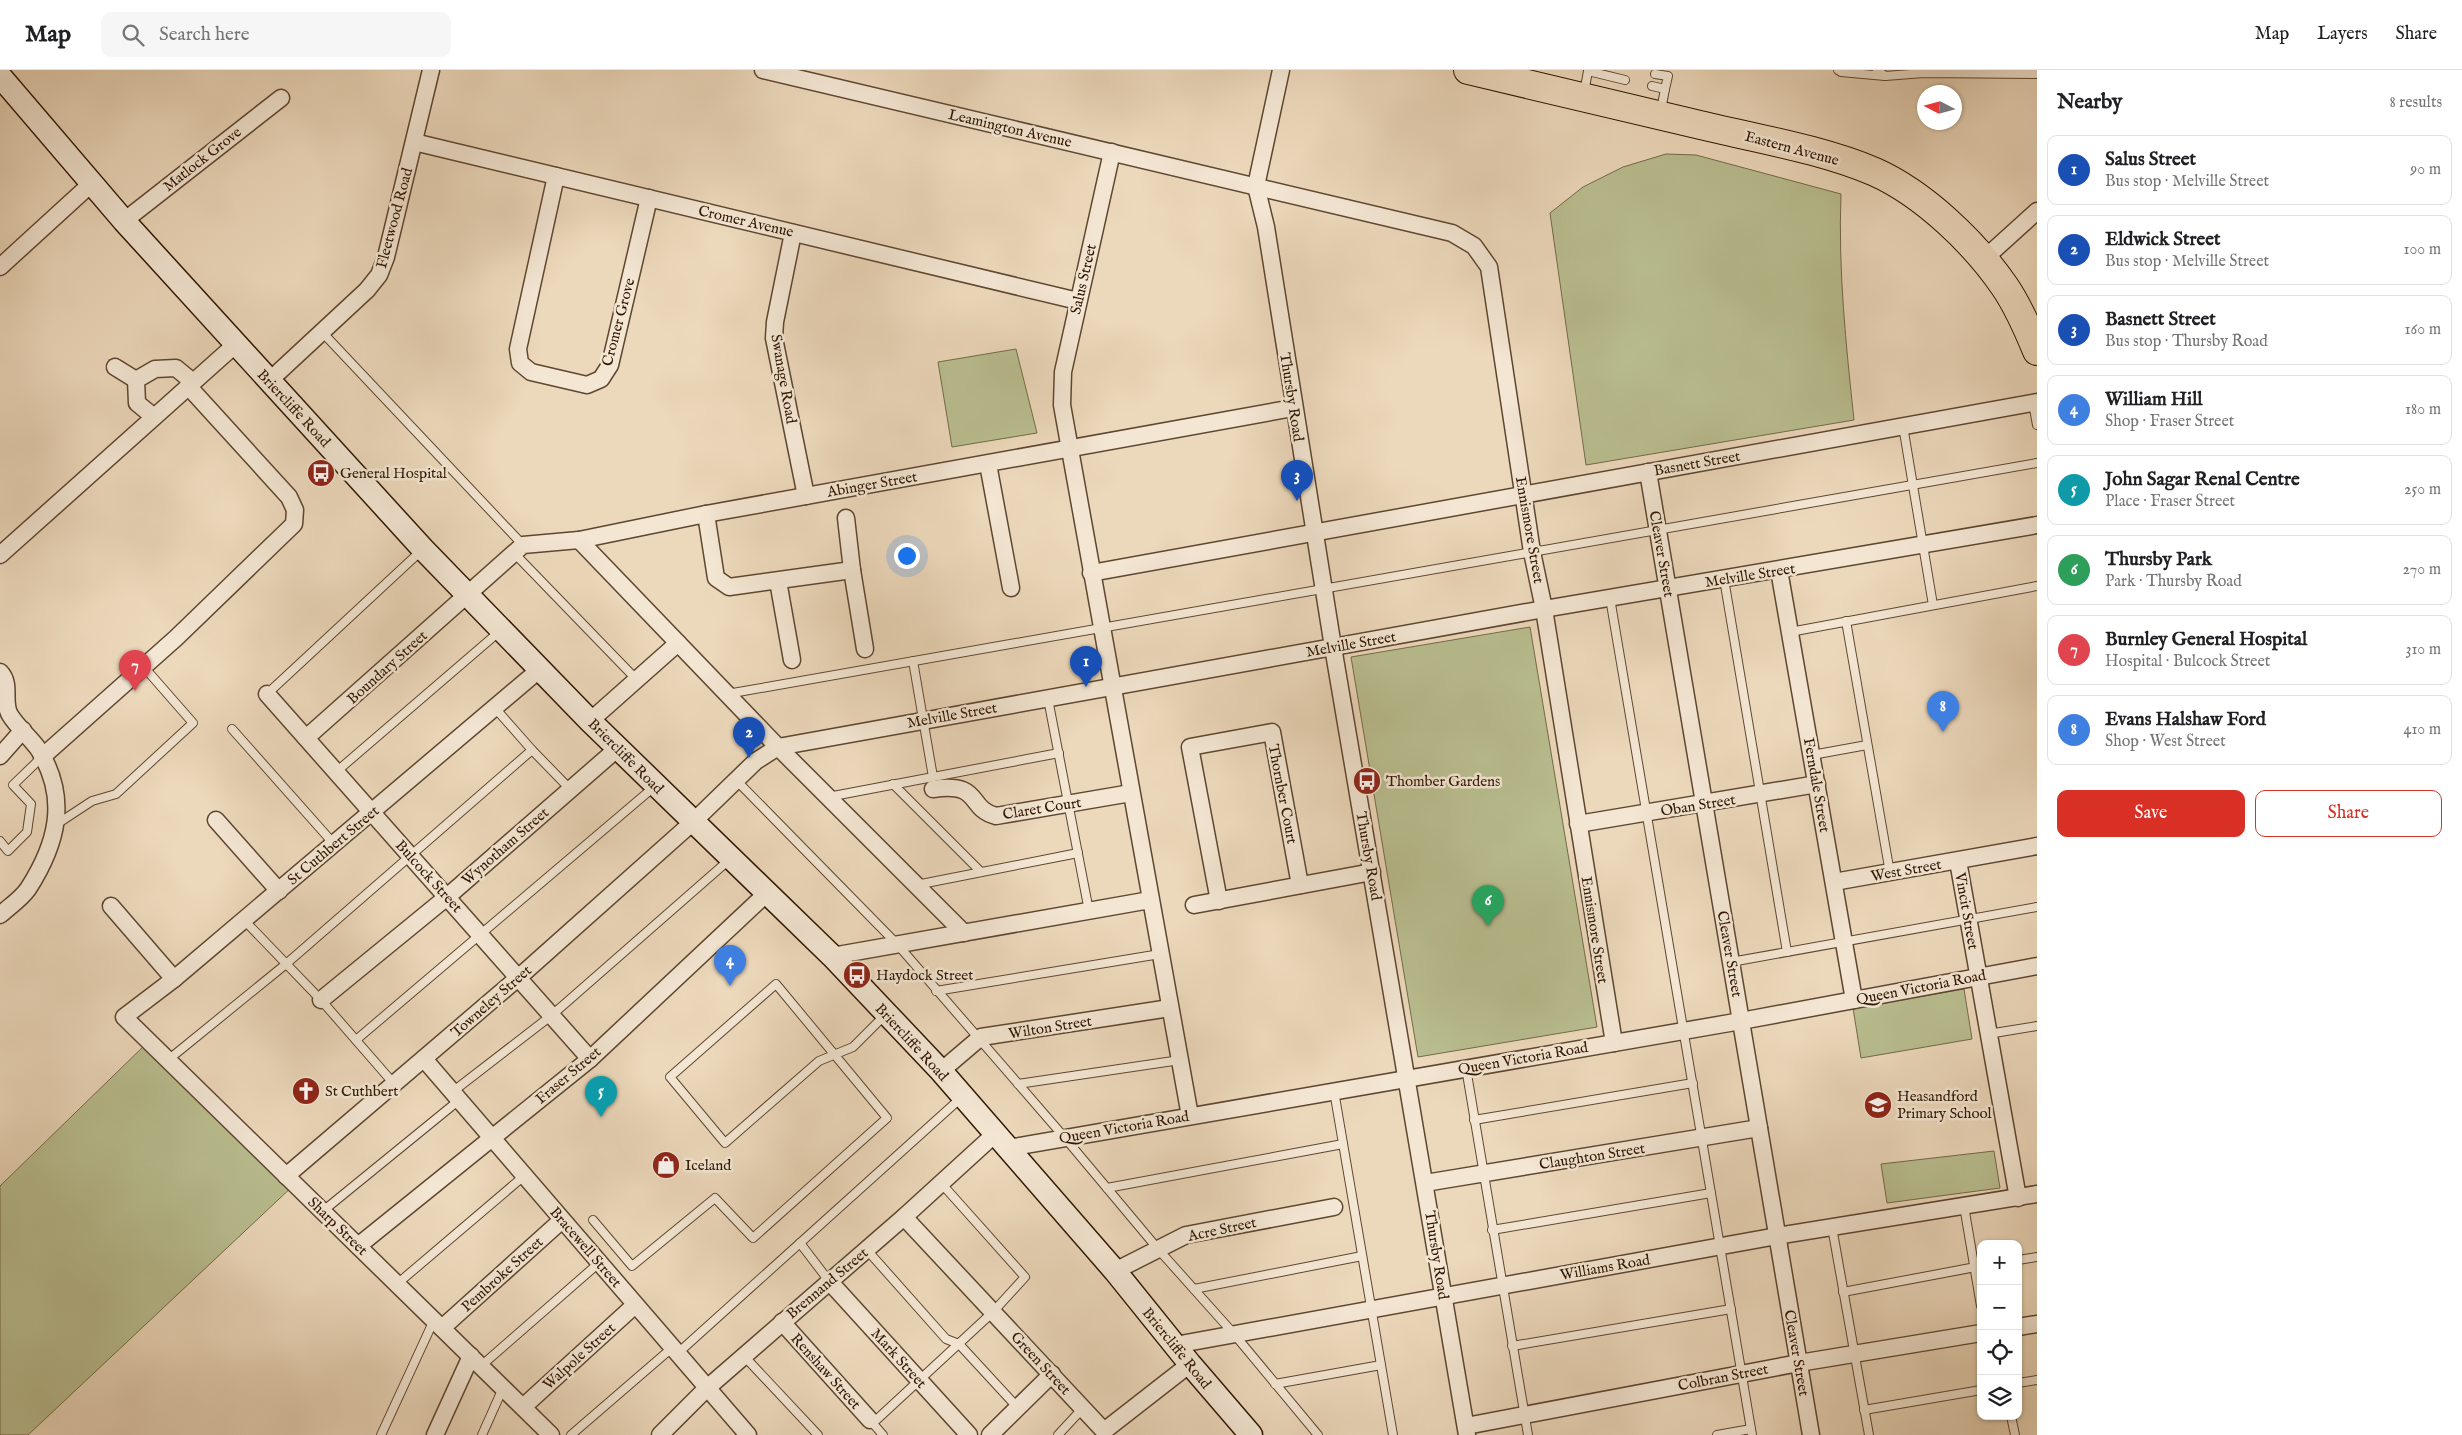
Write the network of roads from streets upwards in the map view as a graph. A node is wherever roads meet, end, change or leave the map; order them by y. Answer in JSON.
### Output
{"nodes":[{"id":1,"x":431,"y":70,"type":"edge"},
{"id":2,"x":763,"y":70,"type":"edge"},
{"id":3,"x":1280,"y":70,"type":"edge"},
{"id":4,"x":1468,"y":70,"type":"edge"},
{"id":5,"x":0,"y":76,"type":"edge"},
{"id":6,"x":1586,"y":79,"type":"edge"},
{"id":7,"x":281,"y":98,"type":"dead end"},
{"id":8,"x":414,"y":142,"type":"junction"},
{"id":9,"x":1112,"y":152,"type":"junction"},
{"id":10,"x":556,"y":176,"type":"junction"},
{"id":11,"x":92,"y":183,"type":"junction"},
{"id":12,"x":1256,"y":186,"type":"junction"},
{"id":13,"x":649,"y":198,"type":"junction"},
{"id":14,"x":2037,"y":211,"type":"edge"},
{"id":15,"x":124,"y":221,"type":"junction"},
{"id":16,"x":793,"y":232,"type":"junction"},
{"id":17,"x":1984,"y":259,"type":"junction"},
{"id":18,"x":0,"y":267,"type":"edge"},
{"id":19,"x":1078,"y":301,"type":"junction"},
{"id":20,"x":236,"y":344,"type":"junction"},
{"id":21,"x":2037,"y":351,"type":"edge"},
{"id":22,"x":115,"y":366,"type":"dead end"},
{"id":23,"x":136,"y":380,"type":"junction"},
{"id":24,"x":269,"y":381,"type":"junction"},
{"id":25,"x":191,"y":384,"type":"junction"},
{"id":26,"x":2035,"y":402,"type":"edge"},
{"id":27,"x":1293,"y":408,"type":"junction"},
{"id":28,"x":154,"y":417,"type":"junction"},
{"id":29,"x":1068,"y":448,"type":"junction"},
{"id":30,"x":988,"y":464,"type":"junction"},
{"id":31,"x":1648,"y":472,"type":"junction"},
{"id":32,"x":1523,"y":495,"type":"junction"},
{"id":33,"x":806,"y":496,"type":"junction"},
{"id":34,"x":706,"y":514,"type":"junction"},
{"id":35,"x":846,"y":518,"type":"dead end"},
{"id":36,"x":2037,"y":525,"type":"edge"},
{"id":37,"x":1315,"y":532,"type":"junction"},
{"id":38,"x":579,"y":540,"type":"junction"},
{"id":39,"x":0,"y":555,"type":"edge"},
{"id":40,"x":852,"y":570,"type":"junction"},
{"id":41,"x":1780,"y":570,"type":"junction"},
{"id":42,"x":1091,"y":573,"type":"junction"},
{"id":43,"x":778,"y":581,"type":"junction"},
{"id":44,"x":1012,"y":588,"type":"dead end"},
{"id":45,"x":1668,"y":588,"type":"junction"},
{"id":46,"x":468,"y":595,"type":"junction"},
{"id":47,"x":1544,"y":609,"type":"junction"},
{"id":48,"x":678,"y":643,"type":"junction"},
{"id":49,"x":1333,"y":647,"type":"junction"},
{"id":50,"x":865,"y":649,"type":"dead end"},
{"id":51,"x":792,"y":660,"type":"dead end"},
{"id":52,"x":539,"y":670,"type":"junction"},
{"id":53,"x":0,"y":672,"type":"edge"},
{"id":54,"x":1112,"y":688,"type":"junction"},
{"id":55,"x":267,"y":694,"type":"road end"},
{"id":56,"x":4,"y":700,"type":"edge"},
{"id":57,"x":590,"y":720,"type":"junction"},
{"id":58,"x":23,"y":730,"type":"junction"},
{"id":59,"x":306,"y":738,"type":"junction"},
{"id":60,"x":778,"y":747,"type":"junction"},
{"id":61,"x":618,"y":748,"type":"junction"},
{"id":62,"x":0,"y":756,"type":"edge"},
{"id":63,"x":42,"y":757,"type":"junction"},
{"id":64,"x":933,"y":783,"type":"road end"},
{"id":65,"x":1817,"y":784,"type":"junction"},
{"id":66,"x":1131,"y":793,"type":"junction"},
{"id":67,"x":1704,"y":804,"type":"junction"},
{"id":68,"x":372,"y":812,"type":"junction"},
{"id":69,"x":216,"y":820,"type":"dead end"},
{"id":70,"x":693,"y":822,"type":"junction"},
{"id":71,"x":1578,"y":824,"type":"junction"},
{"id":72,"x":2037,"y":846,"type":"edge"},
{"id":73,"x":1958,"y":861,"type":"junction"},
{"id":74,"x":1372,"y":872,"type":"junction"},
{"id":75,"x":1834,"y":882,"type":"junction"},
{"id":76,"x":1300,"y":885,"type":"junction"},
{"id":77,"x":279,"y":891,"type":"junction"},
{"id":78,"x":767,"y":893,"type":"junction"},
{"id":79,"x":447,"y":897,"type":"junction"},
{"id":80,"x":1150,"y":900,"type":"junction"},
{"id":81,"x":1219,"y":901,"type":"junction"},
{"id":82,"x":1194,"y":905,"type":"dead end"},
{"id":83,"x":111,"y":906,"type":"dead end"},
{"id":84,"x":0,"y":915,"type":"edge"},
{"id":85,"x":964,"y":933,"type":"junction"},
{"id":86,"x":832,"y":956,"type":"junction"},
{"id":87,"x":2037,"y":966,"type":"edge"},
{"id":88,"x":1978,"y":976,"type":"junction"},
{"id":89,"x":518,"y":978,"type":"junction"},
{"id":90,"x":174,"y":979,"type":"junction"},
{"id":91,"x":321,"y":1000,"type":"road end"},
{"id":92,"x":1854,"y":1000,"type":"junction"},
{"id":93,"x":1170,"y":1008,"type":"junction"},
{"id":94,"x":124,"y":1017,"type":"joint"},
{"id":95,"x":1741,"y":1020,"type":"junction"},
{"id":96,"x":1614,"y":1042,"type":"junction"},
{"id":97,"x":590,"y":1059,"type":"junction"},
{"id":98,"x":424,"y":1060,"type":"junction"},
{"id":99,"x":941,"y":1071,"type":"junction"},
{"id":100,"x":1408,"y":1078,"type":"junction"},
{"id":101,"x":1190,"y":1116,"type":"junction"},
{"id":102,"x":1759,"y":1128,"type":"junction"},
{"id":103,"x":492,"y":1137,"type":"junction"},
{"id":104,"x":1002,"y":1141,"type":"junction"},
{"id":105,"x":286,"y":1176,"type":"junction"},
{"id":106,"x":1426,"y":1183,"type":"junction"},
{"id":107,"x":2037,"y":1194,"type":"edge"},
{"id":108,"x":2018,"y":1198,"type":"junction"},
{"id":109,"x":1334,"y":1207,"type":"dead end"},
{"id":110,"x":904,"y":1217,"type":"junction"},
{"id":111,"x":562,"y":1220,"type":"junction"},
{"id":112,"x":1777,"y":1236,"type":"junction"},
{"id":113,"x":358,"y":1246,"type":"junction"},
{"id":114,"x":1115,"y":1271,"type":"junction"},
{"id":115,"x":829,"y":1282,"type":"junction"},
{"id":116,"x":1444,"y":1296,"type":"junction"},
{"id":117,"x":635,"y":1305,"type":"junction"},
{"id":118,"x":782,"y":1322,"type":"junction"},
{"id":119,"x":438,"y":1324,"type":"junction"},
{"id":120,"x":2037,"y":1324,"type":"edge"},
{"id":121,"x":2022,"y":1326,"type":"edge"},
{"id":122,"x":1977,"y":1334,"type":"edge"},
{"id":123,"x":1175,"y":1345,"type":"junction"},
{"id":124,"x":476,"y":1361,"type":"junction"},
{"id":125,"x":1799,"y":1363,"type":"junction"},
{"id":126,"x":1190,"y":1364,"type":"junction"},
{"id":127,"x":1052,"y":1374,"type":"junction"},
{"id":128,"x":706,"y":1389,"type":"junction"},
{"id":129,"x":523,"y":1407,"type":"junction"},
{"id":130,"x":871,"y":1422,"type":"road end"},
{"id":131,"x":536,"y":1429,"type":"edge"},
{"id":132,"x":668,"y":1430,"type":"edge"},
{"id":133,"x":1466,"y":1430,"type":"edge"},
{"id":134,"x":435,"y":1435,"type":"edge"},
{"id":135,"x":551,"y":1435,"type":"edge"},
{"id":136,"x":748,"y":1435,"type":"edge"},
{"id":137,"x":969,"y":1435,"type":"edge"},
{"id":138,"x":990,"y":1435,"type":"edge"},
{"id":139,"x":1251,"y":1435,"type":"edge"},
{"id":140,"x":1811,"y":1435,"type":"edge"}],
"edges":[{"from":1,"to":8,"type":"street","name":"Fleetwood Road"},
{"from":2,"to":9,"type":"street","name":"Leamington Avenue"},
{"from":3,"to":12,"type":"street","name":"Thursby Road"},
{"from":4,"to":6,"type":"highway","name":"Eastern Avenue"},
{"from":5,"to":11,"type":"street","name":"Briercliffe Road"},
{"from":6,"to":17,"type":"highway","name":"Eastern Avenue"},
{"from":7,"to":15,"type":"street","name":"Matlock Grove"},
{"from":8,"to":10,"type":"street","name":"Cromer Avenue"},
{"from":8,"to":24,"type":"street","name":"Fleetwood Road"},
{"from":9,"to":12,"type":"street","name":"Leamington Avenue"},
{"from":9,"to":19,"type":"street","name":"Salus Street"},
{"from":10,"to":13,"type":"street","name":"Cromer Avenue"},
{"from":10,"to":13,"type":"street","name":"Cromer Grove"},
{"from":11,"to":15,"type":"street","name":"Briercliffe Road"},
{"from":11,"to":18,"type":"street"},
{"from":12,"to":27,"type":"street","name":"Thursby Road"},
{"from":12,"to":32,"type":"street","name":"Ennismore Street"},
{"from":13,"to":16,"type":"street","name":"Cromer Avenue"},
{"from":14,"to":17,"type":"street"},
{"from":15,"to":20,"type":"street","name":"Briercliffe Road"},
{"from":16,"to":19,"type":"street","name":"Cromer Avenue"},
{"from":16,"to":33,"type":"street","name":"Swanage Road"},
{"from":17,"to":21,"type":"highway","name":"Eastern Avenue"},
{"from":19,"to":29,"type":"street","name":"Salus Street"},
{"from":20,"to":24,"type":"street","name":"Briercliffe Road"},
{"from":20,"to":25,"type":"street"},
{"from":22,"to":23,"type":"street"},
{"from":23,"to":25,"type":"street"},
{"from":23,"to":28,"type":"street"},
{"from":24,"to":46,"type":"street","name":"Briercliffe Road"},
{"from":25,"to":28,"type":"street"},
{"from":25,"to":63,"type":"street"},
{"from":26,"to":31,"type":"street","name":"Basnett Street"},
{"from":27,"to":29,"type":"street","name":"Abinger Street"},
{"from":27,"to":37,"type":"street","name":"Thursby Road"},
{"from":28,"to":39,"type":"street"},
{"from":29,"to":30,"type":"street","name":"Abinger Street"},
{"from":29,"to":42,"type":"street","name":"Salus Street"},
{"from":30,"to":33,"type":"street","name":"Abinger Street"},
{"from":30,"to":44,"type":"street"},
{"from":31,"to":32,"type":"street","name":"Basnett Street"},
{"from":31,"to":45,"type":"street","name":"Cleaver Street"},
{"from":32,"to":37,"type":"street","name":"Basnett Street"},
{"from":32,"to":47,"type":"street","name":"Ennismore Street"},
{"from":33,"to":34,"type":"street","name":"Abinger Street"},
{"from":34,"to":38,"type":"street","name":"Abinger Street"},
{"from":34,"to":43,"type":"street"},
{"from":35,"to":40,"type":"street"},
{"from":36,"to":41,"type":"street","name":"Melville Street"},
{"from":37,"to":42,"type":"street","name":"Basnett Street"},
{"from":37,"to":49,"type":"street","name":"Thursby Road"},
{"from":38,"to":46,"type":"street","name":"Abinger Street"},
{"from":38,"to":48,"type":"street"},
{"from":40,"to":43,"type":"street"},
{"from":40,"to":50,"type":"street"},
{"from":41,"to":45,"type":"street","name":"Melville Street"},
{"from":41,"to":65,"type":"street","name":"Ferndale Street"},
{"from":42,"to":54,"type":"street","name":"Salus Street"},
{"from":43,"to":51,"type":"street"},
{"from":45,"to":47,"type":"street","name":"Melville Street"},
{"from":45,"to":67,"type":"street","name":"Cleaver Street"},
{"from":46,"to":52,"type":"street","name":"Briercliffe Road"},
{"from":46,"to":59,"type":"street","name":"Boundary Street"},
{"from":47,"to":49,"type":"street","name":"Melville Street"},
{"from":47,"to":71,"type":"street","name":"Ennismore Street"},
{"from":48,"to":57,"type":"street"},
{"from":48,"to":60,"type":"street"},
{"from":49,"to":54,"type":"street","name":"Melville Street"},
{"from":49,"to":74,"type":"street","name":"Thursby Road"},
{"from":52,"to":57,"type":"street","name":"Briercliffe Road"},
{"from":52,"to":68,"type":"street","name":"St Cuthbert Street"},
{"from":53,"to":56,"type":"street"},
{"from":54,"to":60,"type":"street","name":"Melville Street"},
{"from":54,"to":66,"type":"street","name":"Salus Street"},
{"from":55,"to":59,"type":"street","name":"Bulcock Street"},
{"from":56,"to":58,"type":"street"},
{"from":57,"to":61,"type":"street","name":"Briercliffe Road"},
{"from":58,"to":62,"type":"street"},
{"from":58,"to":63,"type":"street"},
{"from":59,"to":68,"type":"street","name":"Bulcock Street"},
{"from":60,"to":70,"type":"street","name":"Melville Street"},
{"from":60,"to":85,"type":"street"},
{"from":61,"to":70,"type":"street","name":"Briercliffe Road"},
{"from":61,"to":79,"type":"street","name":"Wynotham Street"},
{"from":63,"to":84,"type":"street"},
{"from":64,"to":66,"type":"street","name":"Claret Court"},
{"from":65,"to":67,"type":"street","name":"Oban Street"},
{"from":65,"to":75,"type":"street","name":"Ferndale Street"},
{"from":66,"to":80,"type":"street","name":"Salus Street"},
{"from":67,"to":71,"type":"street","name":"Oban Street"},
{"from":67,"to":95,"type":"street","name":"Cleaver Street"},
{"from":68,"to":77,"type":"street","name":"St Cuthbert Street"},
{"from":68,"to":79,"type":"street","name":"Bulcock Street"},
{"from":69,"to":77,"type":"street"},
{"from":70,"to":78,"type":"street","name":"Briercliffe Road"},
{"from":70,"to":89,"type":"street","name":"Towneley Street"},
{"from":71,"to":96,"type":"street","name":"Ennismore Street"},
{"from":72,"to":73,"type":"street","name":"West Street"},
{"from":73,"to":75,"type":"street","name":"West Street"},
{"from":73,"to":88,"type":"street","name":"Vincit Street"},
{"from":74,"to":76,"type":"street"},
{"from":74,"to":100,"type":"street","name":"Thursby Road"},
{"from":75,"to":92,"type":"street","name":"Ferndale Street"},
{"from":76,"to":81,"type":"street"},
{"from":76,"to":81,"type":"street","name":"Thornber Court"},
{"from":77,"to":90,"type":"street","name":"St Cuthbert Street"},
{"from":78,"to":86,"type":"street","name":"Briercliffe Road"},
{"from":78,"to":97,"type":"street","name":"Fraser Street"},
{"from":79,"to":89,"type":"street","name":"Bulcock Street"},
{"from":79,"to":91,"type":"street","name":"Wynotham Street"},
{"from":80,"to":85,"type":"street"},
{"from":80,"to":93,"type":"street","name":"Salus Street"},
{"from":81,"to":82,"type":"street"},
{"from":83,"to":90,"type":"street"},
{"from":85,"to":86,"type":"street"},
{"from":86,"to":99,"type":"street","name":"Briercliffe Road"},
{"from":87,"to":88,"type":"street","name":"Queen Victoria Road"},
{"from":88,"to":92,"type":"street","name":"Queen Victoria Road"},
{"from":88,"to":108,"type":"street","name":"Vincit Street"},
{"from":89,"to":97,"type":"street","name":"Bulcock Street"},
{"from":89,"to":98,"type":"street","name":"Towneley Street"},
{"from":90,"to":94,"type":"street","name":"St Cuthbert Street"},
{"from":92,"to":95,"type":"street","name":"Queen Victoria Road"},
{"from":93,"to":99,"type":"street","name":"Wilton Street"},
{"from":93,"to":101,"type":"street","name":"Salus Street"},
{"from":94,"to":105,"type":"street","name":"Sharp Street"},
{"from":95,"to":96,"type":"street","name":"Queen Victoria Road"},
{"from":95,"to":102,"type":"street","name":"Cleaver Street"},
{"from":96,"to":100,"type":"street","name":"Queen Victoria Road"},
{"from":97,"to":103,"type":"street","name":"Fraser Street"},
{"from":98,"to":103,"type":"street","name":"Bracewell Street"},
{"from":98,"to":105,"type":"street","name":"Towneley Street"},
{"from":99,"to":104,"type":"street","name":"Briercliffe Road"},
{"from":100,"to":101,"type":"street","name":"Queen Victoria Road"},
{"from":100,"to":106,"type":"street","name":"Thursby Road"},
{"from":101,"to":104,"type":"street","name":"Queen Victoria Road"},
{"from":102,"to":106,"type":"street","name":"Claughton Street"},
{"from":102,"to":112,"type":"street","name":"Cleaver Street"},
{"from":103,"to":111,"type":"street","name":"Bracewell Street"},
{"from":103,"to":113,"type":"street","name":"Fraser Street"},
{"from":104,"to":110,"type":"street","name":"Brennand Street"},
{"from":104,"to":114,"type":"street","name":"Briercliffe Road"},
{"from":105,"to":113,"type":"street","name":"Sharp Street"},
{"from":106,"to":116,"type":"street","name":"Thursby Road"},
{"from":107,"to":108,"type":"street","name":"Williams Road"},
{"from":108,"to":112,"type":"street","name":"Williams Road"},
{"from":109,"to":114,"type":"street","name":"Acre Street"},
{"from":110,"to":115,"type":"street","name":"Brennand Street"},
{"from":110,"to":127,"type":"street","name":"Green Street"},
{"from":111,"to":117,"type":"street","name":"Bracewell Street"},
{"from":111,"to":119,"type":"street","name":"Pembroke Street"},
{"from":112,"to":116,"type":"street","name":"Williams Road"},
{"from":112,"to":125,"type":"street","name":"Cleaver Street"},
{"from":113,"to":119,"type":"street","name":"Sharp Street"},
{"from":114,"to":123,"type":"street","name":"Briercliffe Road"},
{"from":115,"to":118,"type":"street","name":"Brennand Street"},
{"from":115,"to":137,"type":"street","name":"Mark Street"},
{"from":116,"to":123,"type":"street","name":"Williams Road"},
{"from":116,"to":133,"type":"street","name":"Thursby Road"},
{"from":117,"to":128,"type":"street","name":"Bracewell Street"},
{"from":117,"to":129,"type":"street","name":"Walpole Street"},
{"from":118,"to":128,"type":"street","name":"Brennand Street"},
{"from":118,"to":130,"type":"street","name":"Renshaw Street"},
{"from":119,"to":124,"type":"street","name":"Sharp Street"},
{"from":120,"to":121,"type":"street"},
{"from":122,"to":125,"type":"street","name":"Colbran Street"},
{"from":123,"to":126,"type":"street","name":"Briercliffe Road"},
{"from":124,"to":129,"type":"street","name":"Sharp Street"},
{"from":124,"to":134,"type":"street"},
{"from":125,"to":133,"type":"street","name":"Colbran Street"},
{"from":125,"to":140,"type":"street","name":"Cleaver Street"},
{"from":126,"to":127,"type":"street","name":"Green Street"},
{"from":126,"to":139,"type":"street","name":"Briercliffe Road"},
{"from":127,"to":138,"type":"street"},
{"from":128,"to":132,"type":"street","name":"Brennand Street"},
{"from":128,"to":136,"type":"street","name":"Bracewell Street"},
{"from":129,"to":131,"type":"street","name":"Sharp Street"},
{"from":131,"to":135,"type":"street","name":"Sharp Street"}]}
